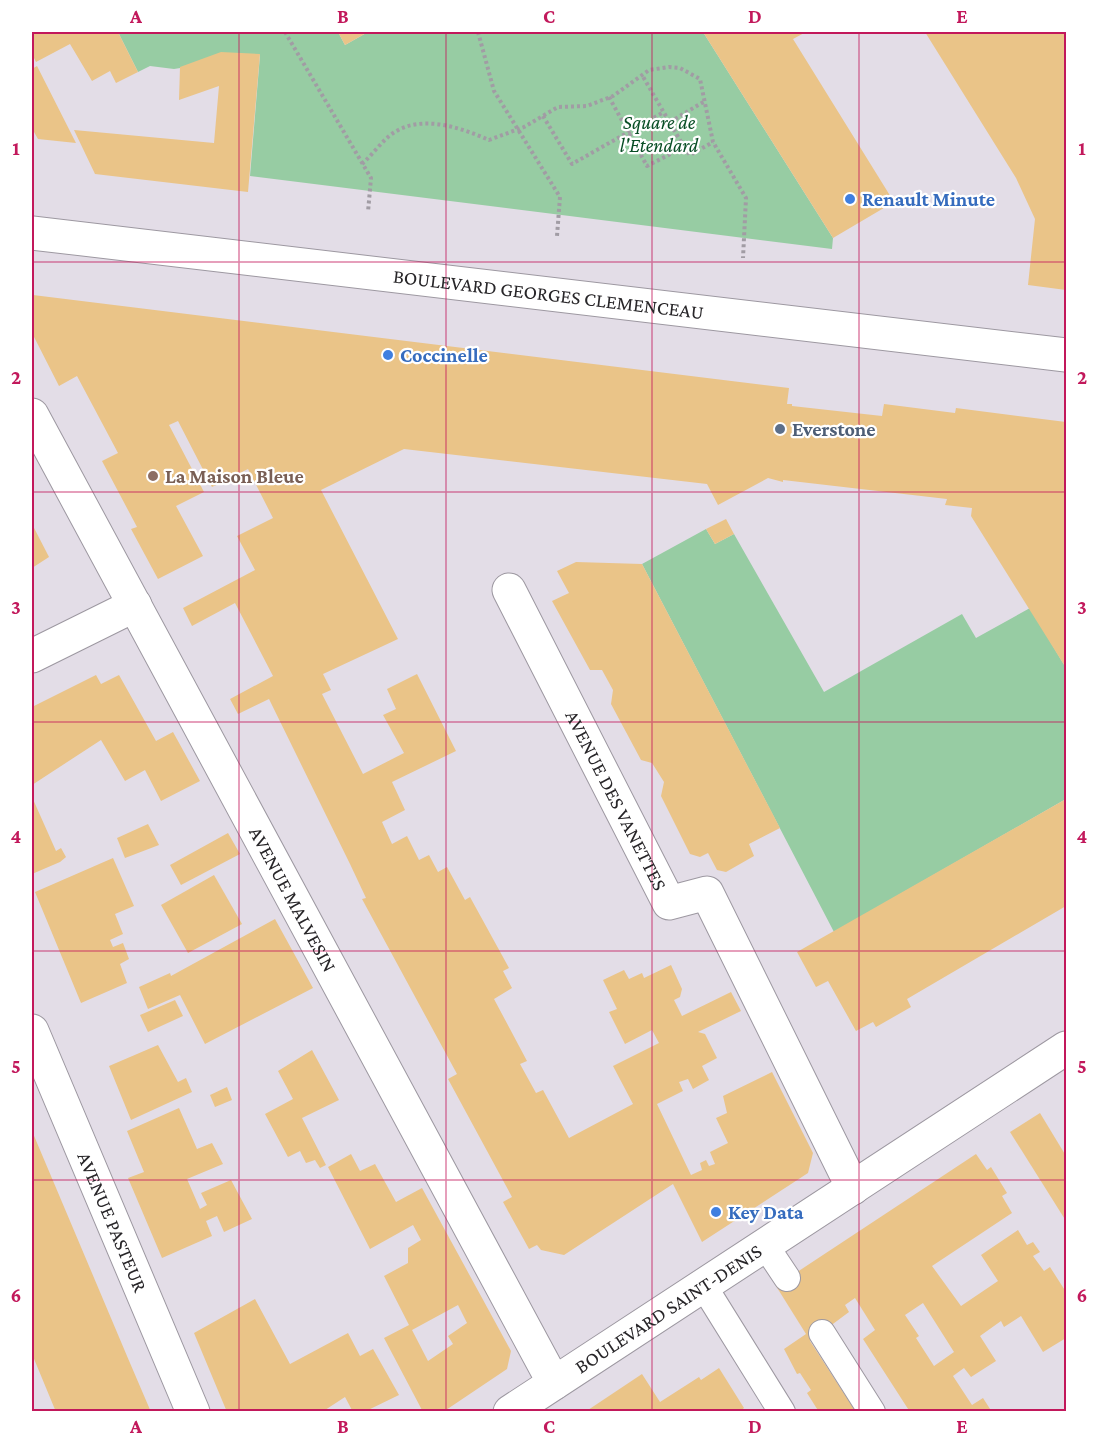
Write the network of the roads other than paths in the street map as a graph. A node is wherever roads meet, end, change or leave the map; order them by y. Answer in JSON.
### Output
{"nodes":[{"id":1,"x":32,"y":233,"type":"edge"},
{"id":2,"x":1066,"y":356,"type":"edge"},
{"id":3,"x":32,"y":415,"type":"edge"},
{"id":4,"x":509,"y":590,"type":"dead end"},
{"id":5,"x":135,"y":605,"type":"junction"},
{"id":6,"x":32,"y":656,"type":"edge"},
{"id":7,"x":32,"y":1031,"type":"edge"},
{"id":8,"x":1066,"y":1048,"type":"edge"},
{"id":9,"x":853,"y":1188,"type":"junction"},
{"id":10,"x":765,"y":1245,"type":"junction"},
{"id":11,"x":787,"y":1278,"type":"dead end"},
{"id":12,"x":703,"y":1285,"type":"junction"},
{"id":13,"x":822,"y":1333,"type":"dead end"},
{"id":14,"x":555,"y":1383,"type":"junction"},
{"id":15,"x":194,"y":1412,"type":"edge"},
{"id":16,"x":510,"y":1412,"type":"edge"},
{"id":17,"x":782,"y":1412,"type":"edge"},
{"id":18,"x":872,"y":1412,"type":"edge"}],
"edges":[{"from":1,"to":2,"type":"street","name":"BOULEVARD GEORGES CLEMENCEAU"},
{"from":3,"to":5,"type":"street","name":"AVENUE MALVESIN"},
{"from":4,"to":9,"type":"street","name":"AVENUE DES VANETTES"},
{"from":5,"to":6,"type":"street"},
{"from":5,"to":14,"type":"street","name":"AVENUE MALVESIN"},
{"from":7,"to":15,"type":"street","name":"AVENUE PASTEUR"},
{"from":8,"to":9,"type":"street","name":"BOULEVARD SAINT-DENIS"},
{"from":9,"to":10,"type":"street","name":"BOULEVARD SAINT-DENIS"},
{"from":10,"to":11,"type":"lane"},
{"from":10,"to":12,"type":"street","name":"BOULEVARD SAINT-DENIS"},
{"from":12,"to":14,"type":"street","name":"BOULEVARD SAINT-DENIS"},
{"from":12,"to":17,"type":"lane"},
{"from":13,"to":18,"type":"lane"},
{"from":14,"to":16,"type":"street","name":"BOULEVARD SAINT-DENIS"}]}
